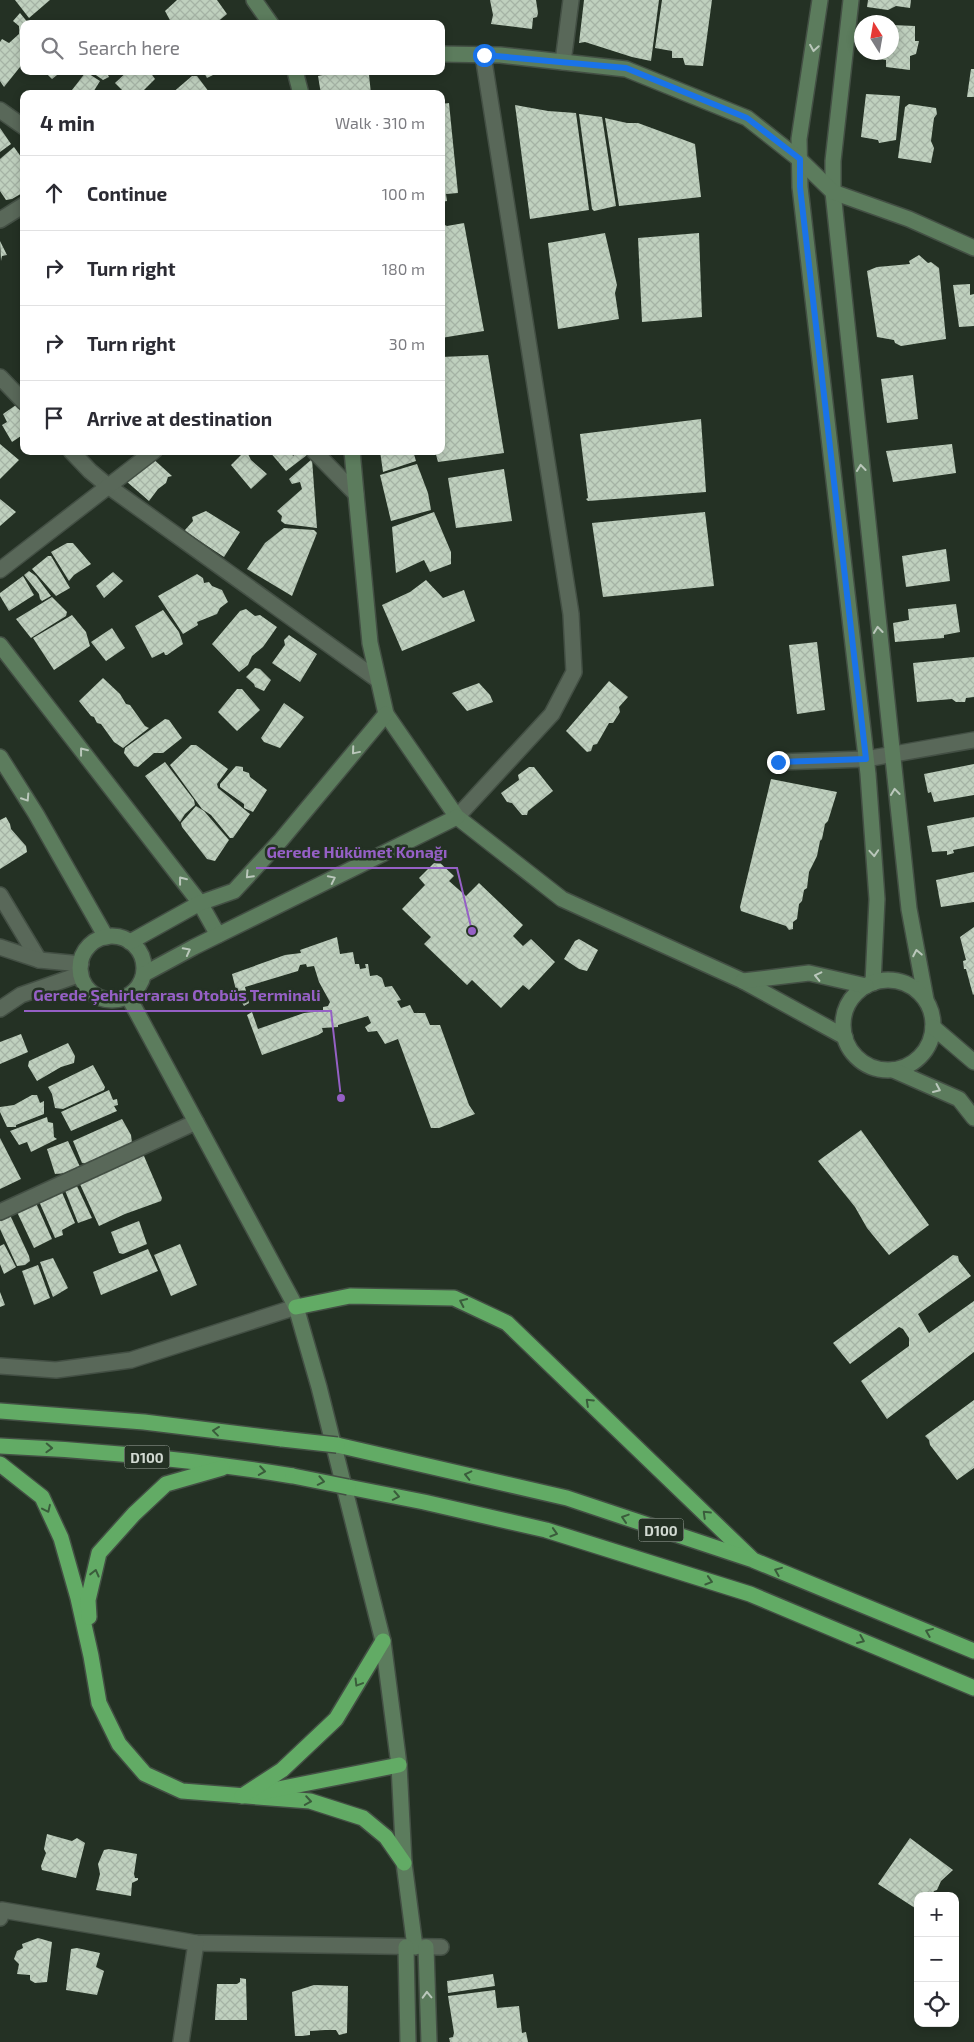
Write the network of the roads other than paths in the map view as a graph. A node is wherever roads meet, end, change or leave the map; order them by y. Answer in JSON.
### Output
{"nodes":[{"id":1,"x":254,"y":0,"type":"edge"},
{"id":2,"x":571,"y":0,"type":"edge"},
{"id":3,"x":820,"y":0,"type":"edge"},
{"id":4,"x":851,"y":0,"type":"edge"},
{"id":5,"x":268,"y":20,"type":"edge"},
{"id":6,"x":445,"y":54,"type":"edge"},
{"id":7,"x":484,"y":55,"type":"junction"},
{"id":8,"x":563,"y":62,"type":"junction"},
{"id":9,"x":296,"y":75,"type":"edge"},
{"id":10,"x":301,"y":90,"type":"edge"},
{"id":11,"x":0,"y":110,"type":"edge"},
{"id":12,"x":20,"y":124,"type":"edge"},
{"id":13,"x":800,"y":159,"type":"junction"},
{"id":14,"x":833,"y":192,"type":"junction"},
{"id":15,"x":20,"y":208,"type":"edge"},
{"id":16,"x":0,"y":220,"type":"edge"},
{"id":17,"x":974,"y":248,"type":"edge"},
{"id":18,"x":0,"y":377,"type":"edge"},
{"id":19,"x":20,"y":398,"type":"edge"},
{"id":20,"x":75,"y":455,"type":"edge"},
{"id":21,"x":149,"y":455,"type":"edge"},
{"id":22,"x":318,"y":455,"type":"edge"},
{"id":23,"x":352,"y":455,"type":"edge"},
{"id":24,"x":108,"y":486,"type":"junction"},
{"id":25,"x":356,"y":494,"type":"junction"},
{"id":26,"x":0,"y":570,"type":"edge"},
{"id":27,"x":0,"y":645,"type":"edge"},
{"id":28,"x":378,"y":680,"type":"junction"},
{"id":29,"x":386,"y":714,"type":"junction"},
{"id":30,"x":974,"y":740,"type":"edge"},
{"id":31,"x":891,"y":755,"type":"junction"},
{"id":32,"x":0,"y":757,"type":"edge"},
{"id":33,"x":866,"y":759,"type":"junction"},
{"id":34,"x":778,"y":762,"type":"dead end"},
{"id":35,"x":457,"y":817,"type":"junction"},
{"id":36,"x":0,"y":895,"type":"edge"},
{"id":37,"x":200,"y":903,"type":"junction"},
{"id":38,"x":218,"y":935,"type":"junction"},
{"id":39,"x":106,"y":937,"type":"junction"},
{"id":40,"x":130,"y":942,"type":"junction"},
{"id":41,"x":0,"y":947,"type":"edge"},
{"id":42,"x":39,"y":960,"type":"junction"},
{"id":43,"x":81,"y":969,"type":"junction"},
{"id":44,"x":144,"y":974,"type":"junction"},
{"id":45,"x":743,"y":981,"type":"junction"},
{"id":46,"x":870,"y":985,"type":"junction"},
{"id":47,"x":128,"y":996,"type":"junction"},
{"id":48,"x":926,"y":1000,"type":"junction"},
{"id":49,"x":0,"y":1009,"type":"edge"},
{"id":50,"x":933,"y":1028,"type":"junction"},
{"id":51,"x":844,"y":1037,"type":"junction"},
{"id":52,"x":974,"y":1062,"type":"edge"},
{"id":53,"x":893,"y":1070,"type":"junction"},
{"id":54,"x":974,"y":1118,"type":"edge"},
{"id":55,"x":196,"y":1122,"type":"junction"},
{"id":56,"x":0,"y":1212,"type":"edge"},
{"id":57,"x":296,"y":1307,"type":"junction"},
{"id":58,"x":0,"y":1366,"type":"edge"},
{"id":59,"x":0,"y":1412,"type":"edge"},
{"id":60,"x":0,"y":1446,"type":"edge"},
{"id":61,"x":0,"y":1464,"type":"edge"},
{"id":62,"x":231,"y":1466,"type":"junction"},
{"id":63,"x":753,"y":1560,"type":"junction"},
{"id":64,"x":383,"y":1641,"type":"junction"},
{"id":65,"x":974,"y":1651,"type":"edge"},
{"id":66,"x":91,"y":1656,"type":"junction"},
{"id":67,"x":974,"y":1688,"type":"edge"},
{"id":68,"x":399,"y":1765,"type":"junction"},
{"id":69,"x":242,"y":1796,"type":"junction"},
{"id":70,"x":404,"y":1863,"type":"junction"},
{"id":71,"x":0,"y":1918,"type":"edge"},
{"id":72,"x":196,"y":1943,"type":"junction"},
{"id":73,"x":416,"y":1947,"type":"junction"},
{"id":74,"x":441,"y":1947,"type":"dead end"},
{"id":75,"x":181,"y":2042,"type":"edge"},
{"id":76,"x":408,"y":2042,"type":"edge"},
{"id":77,"x":429,"y":2042,"type":"edge"}],
"edges":[{"from":1,"to":5,"type":"street"},
{"from":2,"to":8,"type":"street"},
{"from":3,"to":13,"type":"street","one_way":true},
{"from":4,"to":14,"type":"street"},
{"from":6,"to":7,"type":"street"},
{"from":7,"to":8,"type":"street"},
{"from":7,"to":35,"type":"street"},
{"from":8,"to":13,"type":"street"},
{"from":9,"to":10,"type":"street"},
{"from":11,"to":12,"type":"street"},
{"from":13,"to":14,"type":"street"},
{"from":13,"to":33,"type":"street"},
{"from":14,"to":17,"type":"street"},
{"from":31,"to":14,"type":"street","one_way":true},
{"from":15,"to":16,"type":"street"},
{"from":18,"to":19,"type":"street"},
{"from":20,"to":24,"type":"street"},
{"from":21,"to":24,"type":"street"},
{"from":22,"to":25,"type":"street"},
{"from":23,"to":25,"type":"street"},
{"from":24,"to":26,"type":"street"},
{"from":24,"to":28,"type":"street"},
{"from":25,"to":28,"type":"street"},
{"from":37,"to":27,"type":"street","one_way":true},
{"from":28,"to":29,"type":"street"},
{"from":29,"to":35,"type":"street"},
{"from":29,"to":37,"type":"street","one_way":true},
{"from":30,"to":31,"type":"street"},
{"from":31,"to":33,"type":"street"},
{"from":48,"to":31,"type":"street","one_way":true},
{"from":32,"to":39,"type":"street","one_way":true},
{"from":33,"to":34,"type":"street"},
{"from":33,"to":46,"type":"street","one_way":true},
{"from":38,"to":35,"type":"street","one_way":true},
{"from":35,"to":45,"type":"street"},
{"from":36,"to":42,"type":"street"},
{"from":37,"to":38,"type":"street"},
{"from":37,"to":40,"type":"street"},
{"from":44,"to":38,"type":"street","one_way":true},
{"from":39,"to":40,"type":"street"},
{"from":39,"to":43,"type":"street"},
{"from":40,"to":44,"type":"street"},
{"from":41,"to":42,"type":"street"},
{"from":42,"to":43,"type":"street"},
{"from":43,"to":47,"type":"street"},
{"from":43,"to":49,"type":"street"},
{"from":44,"to":47,"type":"street"},
{"from":46,"to":45,"type":"street","one_way":true},
{"from":45,"to":51,"type":"street"},
{"from":46,"to":48,"type":"street"},
{"from":46,"to":51,"type":"street"},
{"from":47,"to":55,"type":"street"},
{"from":48,"to":50,"type":"street"},
{"from":50,"to":52,"type":"street"},
{"from":50,"to":53,"type":"street"},
{"from":51,"to":53,"type":"street"},
{"from":53,"to":54,"type":"street","one_way":true},
{"from":55,"to":56,"type":"street"},
{"from":55,"to":57,"type":"street"},
{"from":57,"to":58,"type":"street"},
{"from":63,"to":57,"type":"highway","one_way":true},
{"from":57,"to":64,"type":"street"},
{"from":63,"to":59,"type":"highway","number":"D100","one_way":true,"bridge":true},
{"from":60,"to":62,"type":"highway","number":"D100","one_way":true},
{"from":61,"to":66,"type":"highway","one_way":true},
{"from":66,"to":62,"type":"highway","one_way":true},
{"from":62,"to":67,"type":"highway","number":"D100","one_way":true,"bridge":true},
{"from":65,"to":63,"type":"highway","number":"D100","one_way":true},
{"from":64,"to":68,"type":"street"},
{"from":64,"to":69,"type":"highway","one_way":true},
{"from":66,"to":69,"type":"highway"},
{"from":68,"to":69,"type":"highway"},
{"from":68,"to":70,"type":"street"},
{"from":69,"to":70,"type":"highway","one_way":true},
{"from":70,"to":73,"type":"street"},
{"from":71,"to":72,"type":"street"},
{"from":72,"to":73,"type":"street"},
{"from":72,"to":75,"type":"street"},
{"from":73,"to":74,"type":"street"},
{"from":73,"to":76,"type":"street"},
{"from":77,"to":73,"type":"street","one_way":true}]}
